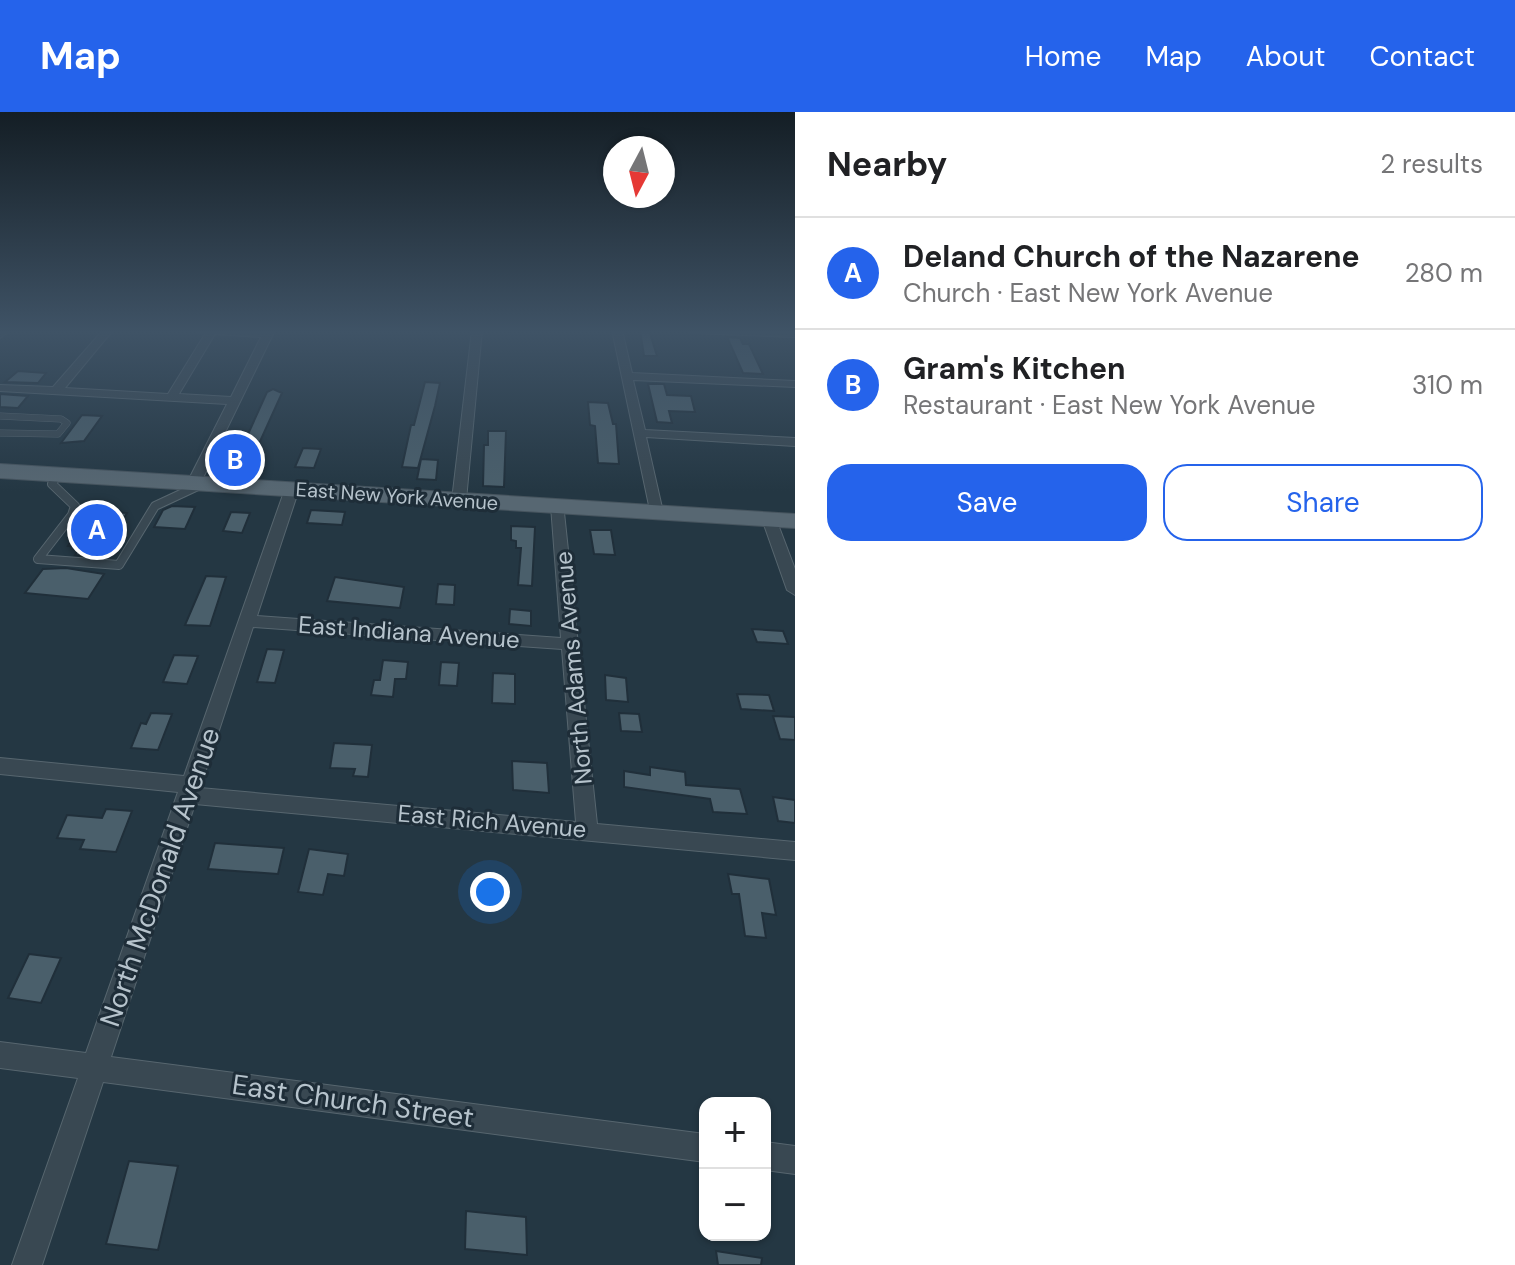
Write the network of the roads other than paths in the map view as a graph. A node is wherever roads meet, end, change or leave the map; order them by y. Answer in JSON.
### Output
{"nodes":[{"id":1,"x":62,"y":384,"type":"edge"},
{"id":2,"x":180,"y":384,"type":"edge"},
{"id":3,"x":242,"y":384,"type":"edge"},
{"id":4,"x":471,"y":384,"type":"edge"},
{"id":5,"x":629,"y":384,"type":"edge"},
{"id":6,"x":0,"y":388,"type":"edge"},
{"id":7,"x":56,"y":391,"type":"junction"},
{"id":8,"x":171,"y":398,"type":"junction"},
{"id":9,"x":233,"y":401,"type":"junction"},
{"id":10,"x":0,"y":416,"type":"edge"},
{"id":11,"x":0,"y":433,"type":"edge"},
{"id":12,"x":639,"y":433,"type":"junction"},
{"id":13,"x":795,"y":442,"type":"edge"},
{"id":14,"x":0,"y":471,"type":"edge"},
{"id":15,"x":57,"y":474,"type":"junction"},
{"id":16,"x":198,"y":483,"type":"junction"},
{"id":17,"x":292,"y":489,"type":"junction"},
{"id":18,"x":459,"y":500,"type":"junction"},
{"id":19,"x":558,"y":506,"type":"junction"},
{"id":20,"x":656,"y":512,"type":"junction"},
{"id":21,"x":769,"y":519,"type":"junction"},
{"id":22,"x":795,"y":521,"type":"edge"},
{"id":23,"x":795,"y":590,"type":"edge"},
{"id":24,"x":248,"y":621,"type":"junction"},
{"id":25,"x":571,"y":644,"type":"junction"},
{"id":26,"x":0,"y":766,"type":"edge"},
{"id":27,"x":189,"y":790,"type":"junction"},
{"id":28,"x":587,"y":830,"type":"junction"},
{"id":29,"x":795,"y":851,"type":"edge"},
{"id":30,"x":0,"y":1055,"type":"edge"},
{"id":31,"x":94,"y":1067,"type":"junction"},
{"id":32,"x":699,"y":1147,"type":"edge"},
{"id":33,"x":771,"y":1157,"type":"edge"},
{"id":34,"x":795,"y":1160,"type":"edge"},
{"id":35,"x":27,"y":1265,"type":"edge"}],
"edges":[{"from":1,"to":7,"type":"street"},
{"from":2,"to":8,"type":"street"},
{"from":3,"to":9,"type":"street"},
{"from":4,"to":18,"type":"street"},
{"from":5,"to":12,"type":"street"},
{"from":6,"to":7,"type":"street"},
{"from":7,"to":8,"type":"street"},
{"from":8,"to":9,"type":"street"},
{"from":9,"to":16,"type":"street"},
{"from":10,"to":11,"type":"lane"},
{"from":12,"to":13,"type":"street"},
{"from":12,"to":20,"type":"street"},
{"from":14,"to":15,"type":"main road","name":"East New York Avenue"},
{"from":15,"to":16,"type":"main road","name":"East New York Avenue"},
{"from":15,"to":16,"type":"lane"},
{"from":16,"to":17,"type":"main road","name":"East New York Avenue"},
{"from":17,"to":18,"type":"main road","name":"East New York Avenue"},
{"from":17,"to":24,"type":"street","name":"North McDonald Avenue"},
{"from":18,"to":19,"type":"main road","name":"East New York Avenue"},
{"from":19,"to":20,"type":"main road","name":"East New York Avenue"},
{"from":19,"to":25,"type":"street","name":"North Adams Avenue"},
{"from":20,"to":21,"type":"main road","name":"East New York Avenue"},
{"from":21,"to":22,"type":"main road","name":"East New York Avenue"},
{"from":21,"to":23,"type":"street"},
{"from":24,"to":25,"type":"street","name":"East Indiana Avenue"},
{"from":24,"to":27,"type":"street","name":"North McDonald Avenue"},
{"from":25,"to":28,"type":"street","name":"North Adams Avenue"},
{"from":26,"to":27,"type":"street","name":"East Rich Avenue"},
{"from":27,"to":28,"type":"street","name":"East Rich Avenue"},
{"from":27,"to":31,"type":"street","name":"North McDonald Avenue"},
{"from":28,"to":29,"type":"street","name":"East Rich Avenue"},
{"from":30,"to":31,"type":"street","name":"East Church Street"},
{"from":31,"to":32,"type":"street","name":"East Church Street"},
{"from":31,"to":35,"type":"street","name":"North McDonald Avenue"},
{"from":33,"to":34,"type":"street"}]}
